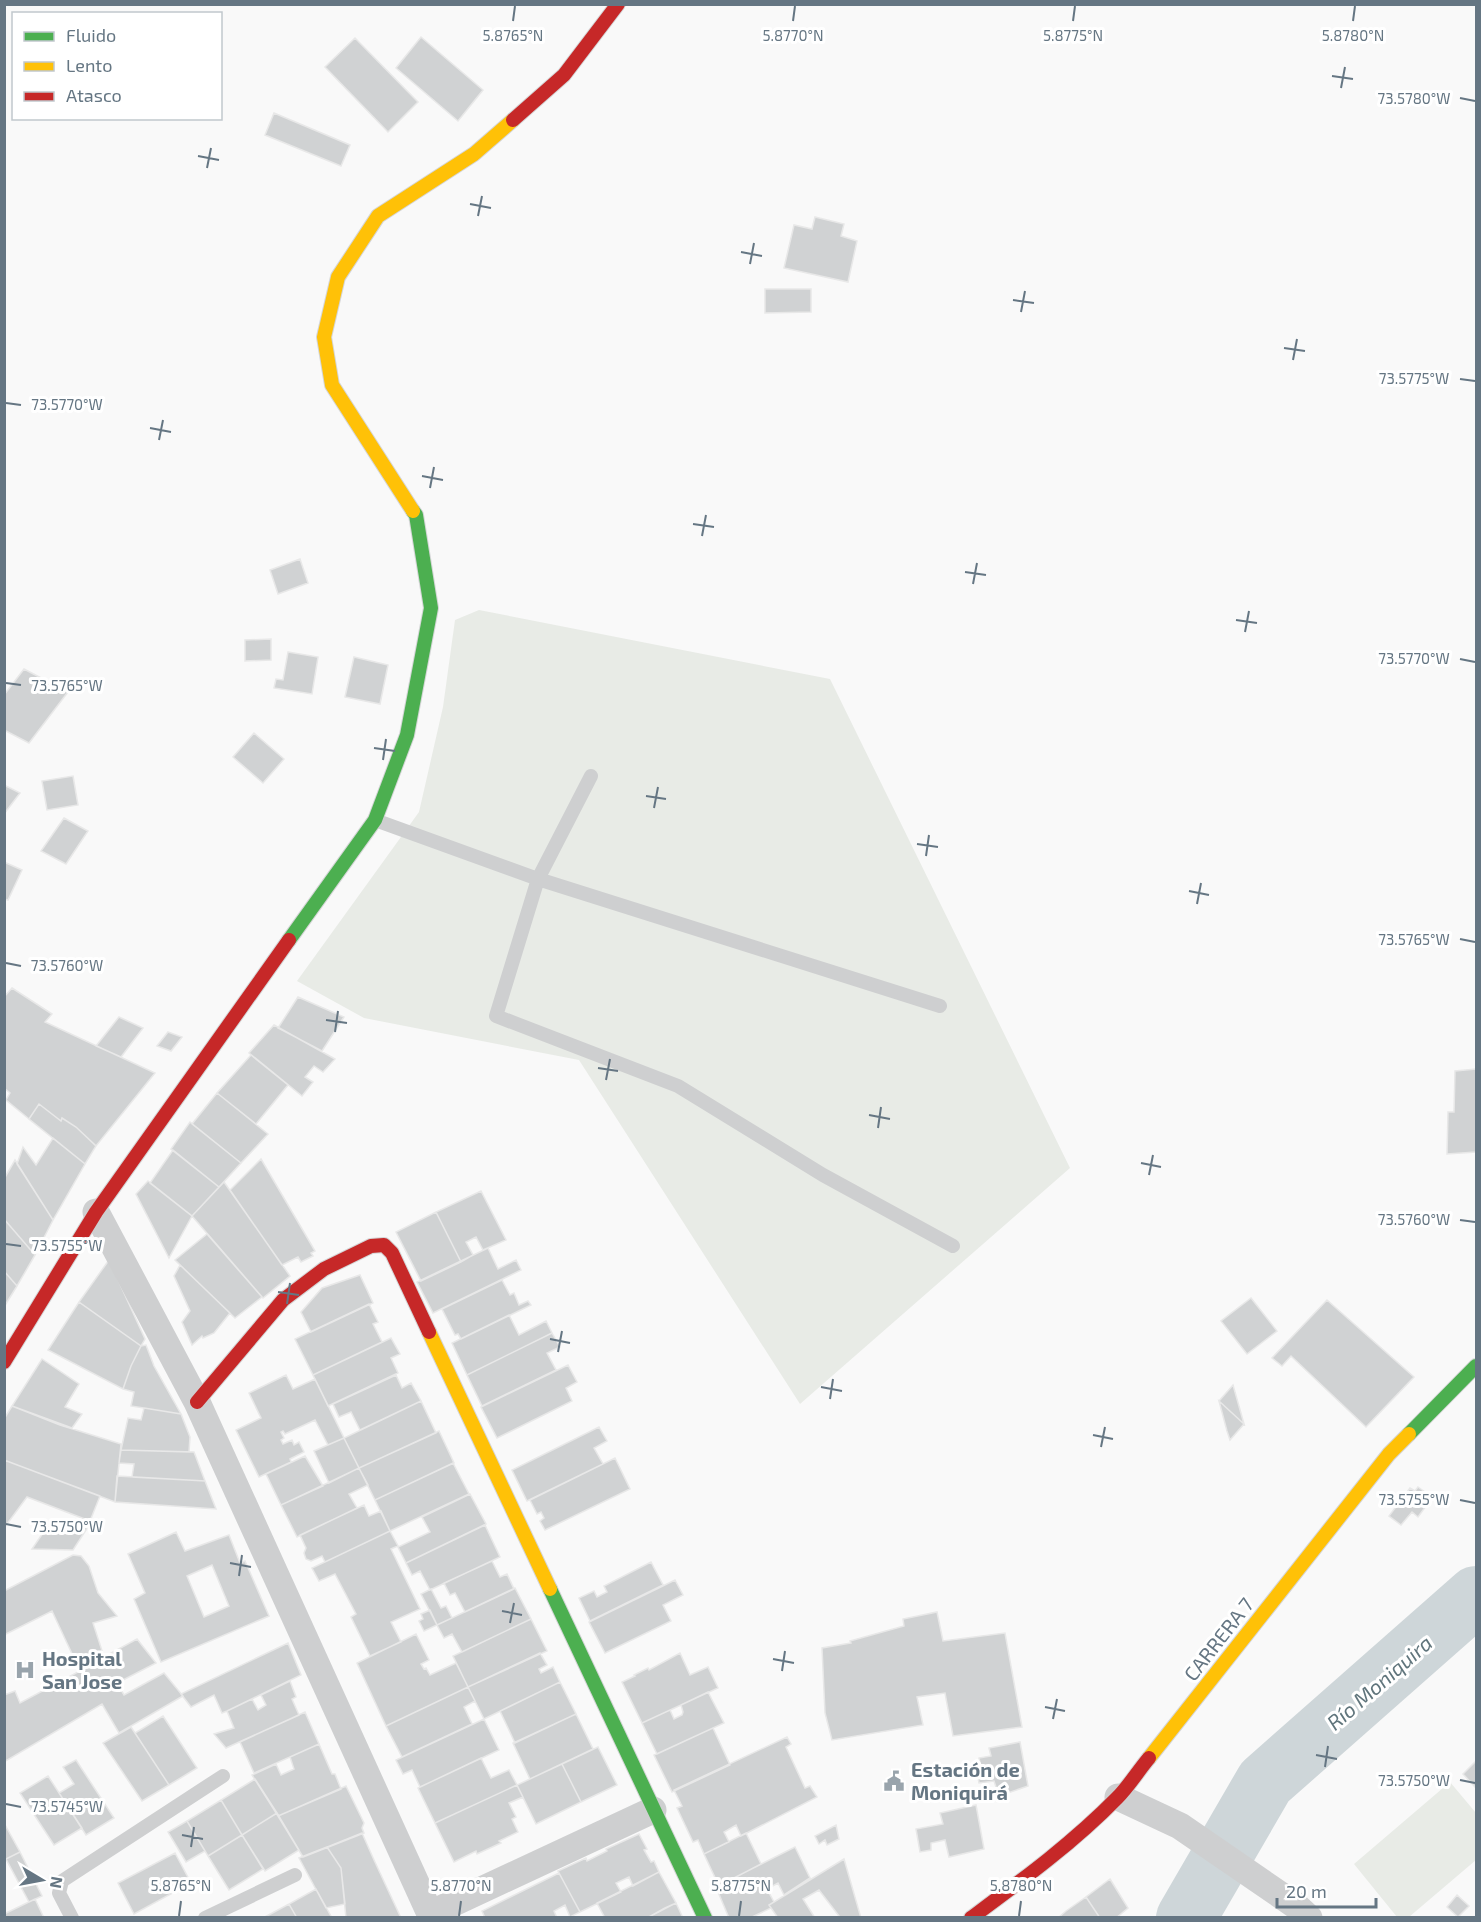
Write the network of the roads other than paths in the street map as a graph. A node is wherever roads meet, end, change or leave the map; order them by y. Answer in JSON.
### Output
{"nodes":[{"id":1,"x":618,"y":4,"type":"edge"},
{"id":2,"x":591,"y":776,"type":"dead end"},
{"id":3,"x":375,"y":820,"type":"junction"},
{"id":4,"x":538,"y":879,"type":"junction"},
{"id":5,"x":940,"y":1006,"type":"dead end"},
{"id":6,"x":96,"y":1212,"type":"junction"},
{"id":7,"x":953,"y":1246,"type":"dead end"},
{"id":8,"x":4,"y":1362,"type":"edge"},
{"id":9,"x":1476,"y":1366,"type":"edge"},
{"id":10,"x":197,"y":1402,"type":"junction"},
{"id":11,"x":223,"y":1776,"type":"dead end"},
{"id":12,"x":1119,"y":1797,"type":"junction"},
{"id":13,"x":653,"y":1810,"type":"junction"},
{"id":14,"x":295,"y":1875,"type":"dead end"},
{"id":15,"x":1302,"y":1911,"type":"edge"},
{"id":16,"x":431,"y":1916,"type":"edge"},
{"id":17,"x":72,"y":1917,"type":"edge"},
{"id":18,"x":206,"y":1917,"type":"edge"},
{"id":19,"x":705,"y":1917,"type":"edge"},
{"id":20,"x":971,"y":1917,"type":"edge"}],
"edges":[{"from":1,"to":3,"type":"street"},
{"from":2,"to":4,"type":"lane"},
{"from":3,"to":4,"type":"lane"},
{"from":3,"to":6,"type":"street"},
{"from":4,"to":5,"type":"lane"},
{"from":4,"to":7,"type":"lane"},
{"from":6,"to":8,"type":"street"},
{"from":6,"to":10,"type":"street"},
{"from":9,"to":12,"type":"street","name":"CARRERA 7"},
{"from":10,"to":13,"type":"street"},
{"from":10,"to":16,"type":"street"},
{"from":11,"to":17,"type":"lane"},
{"from":12,"to":15,"type":"street"},
{"from":12,"to":20,"type":"street","name":"CARRERA 7"},
{"from":13,"to":16,"type":"street"},
{"from":13,"to":19,"type":"street"},
{"from":14,"to":18,"type":"lane"}]}
